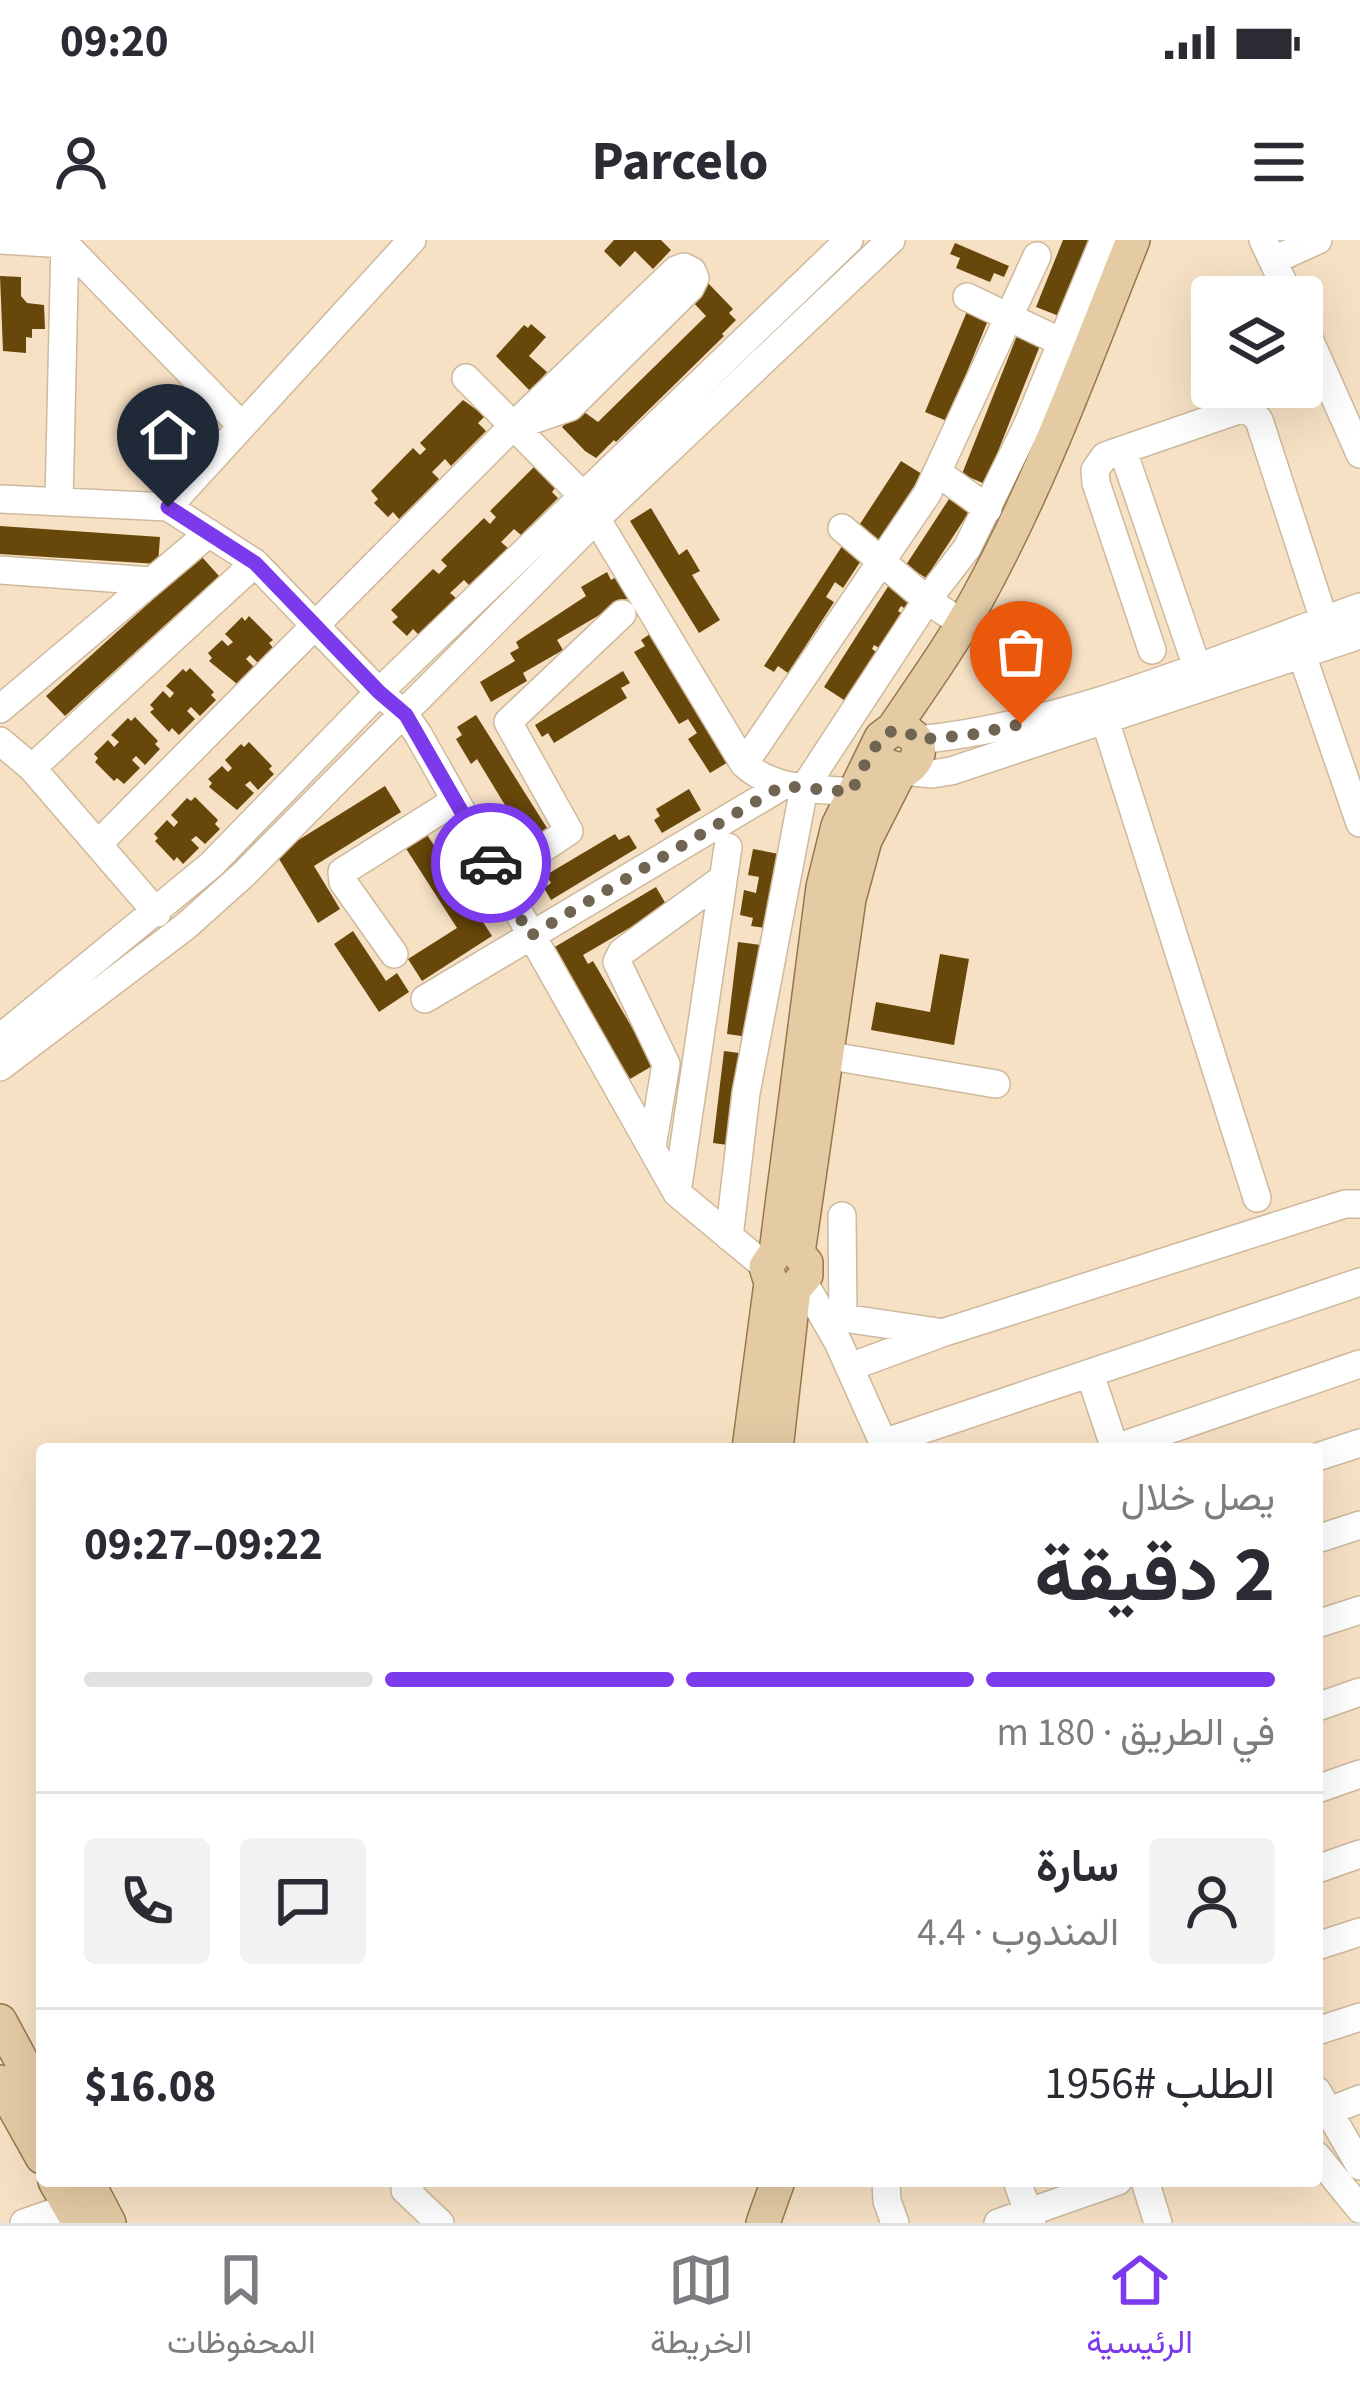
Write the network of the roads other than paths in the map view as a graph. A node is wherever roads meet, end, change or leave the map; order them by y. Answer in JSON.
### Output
{"nodes":[{"id":1,"x":0,"y":240,"type":"edge"},
{"id":2,"x":412,"y":240,"type":"edge"},
{"id":3,"x":849,"y":240,"type":"edge"},
{"id":4,"x":891,"y":240,"type":"edge"},
{"id":5,"x":1104,"y":240,"type":"edge"},
{"id":6,"x":1132,"y":240,"type":"edge"},
{"id":7,"x":1157,"y":240,"type":"edge"},
{"id":8,"x":1318,"y":240,"type":"edge"},
{"id":9,"x":65,"y":242,"type":"edge"},
{"id":10,"x":1269,"y":250,"type":"edge"},
{"id":11,"x":1037,"y":256,"type":"dead end"},
{"id":12,"x":967,"y":297,"type":"dead end"},
{"id":13,"x":1010,"y":314,"type":"junction"},
{"id":14,"x":1059,"y":340,"type":"junction"},
{"id":15,"x":1323,"y":370,"type":"edge"},
{"id":16,"x":466,"y":378,"type":"dead end"},
{"id":17,"x":242,"y":425,"type":"junction"},
{"id":18,"x":512,"y":427,"type":"junction"},
{"id":19,"x":1123,"y":451,"type":"junction"},
{"id":20,"x":1360,"y":454,"type":"edge"},
{"id":21,"x":937,"y":472,"type":"junction"},
{"id":22,"x":0,"y":499,"type":"edge"},
{"id":23,"x":59,"y":502,"type":"junction"},
{"id":24,"x":590,"y":506,"type":"junction"},
{"id":25,"x":168,"y":507,"type":"junction"},
{"id":26,"x":988,"y":509,"type":"junction"},
{"id":27,"x":842,"y":528,"type":"dead end"},
{"id":28,"x":209,"y":533,"type":"junction"},
{"id":29,"x":1159,"y":557,"type":"junction"},
{"id":30,"x":883,"y":561,"type":"junction"},
{"id":31,"x":255,"y":563,"type":"junction"},
{"id":32,"x":1125,"y":569,"type":"junction"},
{"id":33,"x":0,"y":570,"type":"edge"},
{"id":34,"x":151,"y":581,"type":"junction"},
{"id":35,"x":927,"y":600,"type":"junction"},
{"id":36,"x":1360,"y":608,"type":"edge"},
{"id":37,"x":622,"y":614,"type":"dead end"},
{"id":38,"x":1324,"y":620,"type":"junction"},
{"id":39,"x":963,"y":624,"type":"junction"},
{"id":40,"x":318,"y":626,"type":"junction"},
{"id":41,"x":1360,"y":635,"type":"edge"},
{"id":42,"x":1152,"y":650,"type":"dead end"},
{"id":43,"x":1302,"y":656,"type":"junction"},
{"id":44,"x":1197,"y":667,"type":"junction"},
{"id":45,"x":379,"y":692,"type":"junction"},
{"id":46,"x":0,"y":709,"type":"edge"},
{"id":47,"x":406,"y":715,"type":"junction"},
{"id":48,"x":1105,"y":720,"type":"junction"},
{"id":49,"x":0,"y":741,"type":"edge"},
{"id":50,"x":901,"y":749,"type":"junction"},
{"id":51,"x":744,"y":764,"type":"junction"},
{"id":52,"x":32,"y":769,"type":"junction"},
{"id":53,"x":941,"y":773,"type":"junction"},
{"id":54,"x":793,"y":787,"type":"junction"},
{"id":55,"x":455,"y":801,"type":"junction"},
{"id":56,"x":864,"y":802,"type":"junction"},
{"id":57,"x":1360,"y":823,"type":"edge"},
{"id":58,"x":98,"y":844,"type":"junction"},
{"id":59,"x":728,"y":847,"type":"dead end"},
{"id":60,"x":500,"y":877,"type":"junction"},
{"id":61,"x":721,"y":880,"type":"junction"},
{"id":62,"x":157,"y":913,"type":"junction"},
{"id":63,"x":530,"y":936,"type":"junction"},
{"id":64,"x":394,"y":954,"type":"dead end"},
{"id":65,"x":425,"y":999,"type":"dead end"},
{"id":66,"x":0,"y":1038,"type":"edge"},
{"id":67,"x":825,"y":1054,"type":"junction"},
{"id":68,"x":0,"y":1067,"type":"edge"},
{"id":69,"x":995,"y":1084,"type":"dead end"},
{"id":70,"x":652,"y":1147,"type":"junction"},
{"id":71,"x":677,"y":1193,"type":"junction"},
{"id":72,"x":1257,"y":1198,"type":"dead end"},
{"id":73,"x":1360,"y":1204,"type":"edge"},
{"id":74,"x":842,"y":1216,"type":"dead end"},
{"id":75,"x":729,"y":1237,"type":"junction"},
{"id":76,"x":785,"y":1271,"type":"junction"},
{"id":77,"x":1360,"y":1282,"type":"edge"},
{"id":78,"x":833,"y":1316,"type":"junction"},
{"id":79,"x":942,"y":1333,"type":"junction"},
{"id":80,"x":1360,"y":1364,"type":"edge"},
{"id":81,"x":850,"y":1367,"type":"junction"},
{"id":82,"x":1090,"y":1375,"type":"junction"},
{"id":83,"x":750,"y":1443,"type":"edge"},
{"id":84,"x":776,"y":1443,"type":"edge"},
{"id":85,"x":883,"y":1443,"type":"edge"},
{"id":86,"x":893,"y":1443,"type":"edge"},
{"id":87,"x":1112,"y":1443,"type":"edge"},
{"id":88,"x":1131,"y":1443,"type":"edge"},
{"id":89,"x":1360,"y":1443,"type":"edge"},
{"id":90,"x":1323,"y":1455,"type":"edge"},
{"id":91,"x":1360,"y":1525,"type":"edge"},
{"id":92,"x":1323,"y":1537,"type":"edge"},
{"id":93,"x":1360,"y":1610,"type":"edge"},
{"id":94,"x":1323,"y":1622,"type":"edge"},
{"id":95,"x":1360,"y":1692,"type":"edge"},
{"id":96,"x":1323,"y":1705,"type":"edge"},
{"id":97,"x":1360,"y":1774,"type":"edge"},
{"id":98,"x":1323,"y":1787,"type":"edge"},
{"id":99,"x":1360,"y":1854,"type":"edge"},
{"id":100,"x":1323,"y":1867,"type":"edge"},
{"id":101,"x":1360,"y":1932,"type":"edge"},
{"id":102,"x":1323,"y":1944,"type":"edge"},
{"id":103,"x":1360,"y":2017,"type":"edge"},
{"id":104,"x":0,"y":2021,"type":"edge"},
{"id":105,"x":1323,"y":2029,"type":"edge"},
{"id":106,"x":0,"y":2082,"type":"edge"},
{"id":107,"x":36,"y":2088,"type":"edge"},
{"id":108,"x":1360,"y":2099,"type":"edge"},
{"id":109,"x":1323,"y":2101,"type":"edge"},
{"id":110,"x":1323,"y":2103,"type":"edge"},
{"id":111,"x":36,"y":2146,"type":"edge"},
{"id":112,"x":1323,"y":2164,"type":"edge"},
{"id":113,"x":1360,"y":2167,"type":"edge"},
{"id":114,"x":407,"y":2187,"type":"edge"},
{"id":115,"x":776,"y":2187,"type":"edge"},
{"id":116,"x":886,"y":2187,"type":"edge"},
{"id":117,"x":1019,"y":2187,"type":"edge"},
{"id":118,"x":1104,"y":2187,"type":"edge"},
{"id":119,"x":1147,"y":2187,"type":"edge"},
{"id":120,"x":73,"y":2198,"type":"edge"},
{"id":121,"x":1360,"y":2210,"type":"edge"},
{"id":122,"x":1030,"y":2218,"type":"edge"},
{"id":123,"x":24,"y":2223,"type":"edge"},
{"id":124,"x":110,"y":2223,"type":"edge"},
{"id":125,"x":440,"y":2223,"type":"edge"},
{"id":126,"x":763,"y":2223,"type":"edge"},
{"id":127,"x":895,"y":2223,"type":"edge"},
{"id":128,"x":998,"y":2223,"type":"edge"},
{"id":129,"x":1158,"y":2223,"type":"edge"}],
"edges":[{"from":1,"to":9,"type":"street"},
{"from":2,"to":17,"type":"street"},
{"from":3,"to":24,"type":"street"},
{"from":4,"to":24,"type":"street"},
{"from":5,"to":14,"type":"street"},
{"from":6,"to":39,"type":"main road"},
{"from":7,"to":50,"type":"main road"},
{"from":8,"to":10,"type":"street"},
{"from":9,"to":17,"type":"street"},
{"from":9,"to":23,"type":"street"},
{"from":11,"to":13,"type":"street"},
{"from":12,"to":13,"type":"street"},
{"from":13,"to":14,"type":"street"},
{"from":13,"to":21,"type":"street"},
{"from":14,"to":26,"type":"street"},
{"from":15,"to":20,"type":"street"},
{"from":16,"to":18,"type":"street"},
{"from":17,"to":25,"type":"street"},
{"from":18,"to":18,"type":"street"},
{"from":18,"to":24,"type":"street"},
{"from":18,"to":40,"type":"street"},
{"from":19,"to":29,"type":"street"},
{"from":19,"to":32,"type":"street"},
{"from":19,"to":38,"type":"street"},
{"from":21,"to":26,"type":"street"},
{"from":21,"to":30,"type":"street"},
{"from":22,"to":23,"type":"street"},
{"from":23,"to":25,"type":"street"},
{"from":24,"to":45,"type":"street"},
{"from":24,"to":47,"type":"street"},
{"from":24,"to":51,"type":"street"},
{"from":25,"to":28,"type":"street"},
{"from":26,"to":35,"type":"street"},
{"from":27,"to":30,"type":"street"},
{"from":28,"to":31,"type":"street"},
{"from":28,"to":34,"type":"street"},
{"from":29,"to":32,"type":"street"},
{"from":29,"to":44,"type":"street"},
{"from":30,"to":35,"type":"street"},
{"from":30,"to":51,"type":"street"},
{"from":31,"to":40,"type":"street"},
{"from":31,"to":52,"type":"street"},
{"from":32,"to":42,"type":"street"},
{"from":33,"to":34,"type":"street"},
{"from":34,"to":46,"type":"street"},
{"from":35,"to":39,"type":"street"},
{"from":35,"to":54,"type":"street"},
{"from":36,"to":38,"type":"street"},
{"from":37,"to":60,"type":"street"},
{"from":38,"to":44,"type":"street"},
{"from":39,"to":50,"type":"main road"},
{"from":40,"to":45,"type":"street"},
{"from":40,"to":58,"type":"street"},
{"from":41,"to":43,"type":"street"},
{"from":43,"to":48,"type":"street"},
{"from":43,"to":57,"type":"street"},
{"from":44,"to":50,"type":"street"},
{"from":45,"to":47,"type":"street"},
{"from":45,"to":62,"type":"street"},
{"from":47,"to":55,"type":"street"},
{"from":47,"to":68,"type":"street"},
{"from":48,"to":53,"type":"street"},
{"from":48,"to":72,"type":"street"},
{"from":49,"to":52,"type":"street"},
{"from":50,"to":53,"type":"street"},
{"from":50,"to":56,"type":"main road"},
{"from":51,"to":54,"type":"street"},
{"from":52,"to":58,"type":"street"},
{"from":53,"to":56,"type":"main road"},
{"from":54,"to":56,"type":"street"},
{"from":54,"to":63,"type":"street"},
{"from":54,"to":75,"type":"street"},
{"from":55,"to":60,"type":"street"},
{"from":55,"to":64,"type":"street"},
{"from":56,"to":67,"type":"main road"},
{"from":56,"to":76,"type":"main road"},
{"from":58,"to":62,"type":"street"},
{"from":59,"to":61,"type":"street"},
{"from":60,"to":63,"type":"street"},
{"from":61,"to":70,"type":"street"},
{"from":61,"to":71,"type":"street"},
{"from":62,"to":66,"type":"street"},
{"from":63,"to":65,"type":"street"},
{"from":63,"to":70,"type":"street"},
{"from":67,"to":69,"type":"street"},
{"from":67,"to":76,"type":"main road"},
{"from":70,"to":71,"type":"street"},
{"from":71,"to":75,"type":"street"},
{"from":73,"to":79,"type":"street"},
{"from":74,"to":78,"type":"street"},
{"from":75,"to":76,"type":"street"},
{"from":76,"to":78,"type":"street"},
{"from":76,"to":83,"type":"main road"},
{"from":76,"to":84,"type":"main road"},
{"from":77,"to":82,"type":"street"},
{"from":78,"to":79,"type":"street"},
{"from":78,"to":81,"type":"street"},
{"from":79,"to":81,"type":"street"},
{"from":80,"to":88,"type":"street"},
{"from":81,"to":85,"type":"street"},
{"from":82,"to":86,"type":"street"},
{"from":82,"to":87,"type":"street"},
{"from":89,"to":90,"type":"street"},
{"from":91,"to":92,"type":"street"},
{"from":93,"to":94,"type":"street"},
{"from":95,"to":96,"type":"street"},
{"from":97,"to":98,"type":"street"},
{"from":99,"to":100,"type":"street"},
{"from":101,"to":102,"type":"street"},
{"from":103,"to":105,"type":"street"},
{"from":104,"to":107,"type":"main road"},
{"from":106,"to":111,"type":"main road"},
{"from":108,"to":109,"type":"street"},
{"from":110,"to":113,"type":"street"},
{"from":112,"to":121,"type":"street"},
{"from":114,"to":125,"type":"street"},
{"from":115,"to":126,"type":"main road"},
{"from":116,"to":127,"type":"street"},
{"from":117,"to":122,"type":"street"},
{"from":118,"to":122,"type":"street"},
{"from":119,"to":129,"type":"street"},
{"from":120,"to":123,"type":"street"},
{"from":120,"to":124,"type":"main road"},
{"from":122,"to":128,"type":"street"}]}
